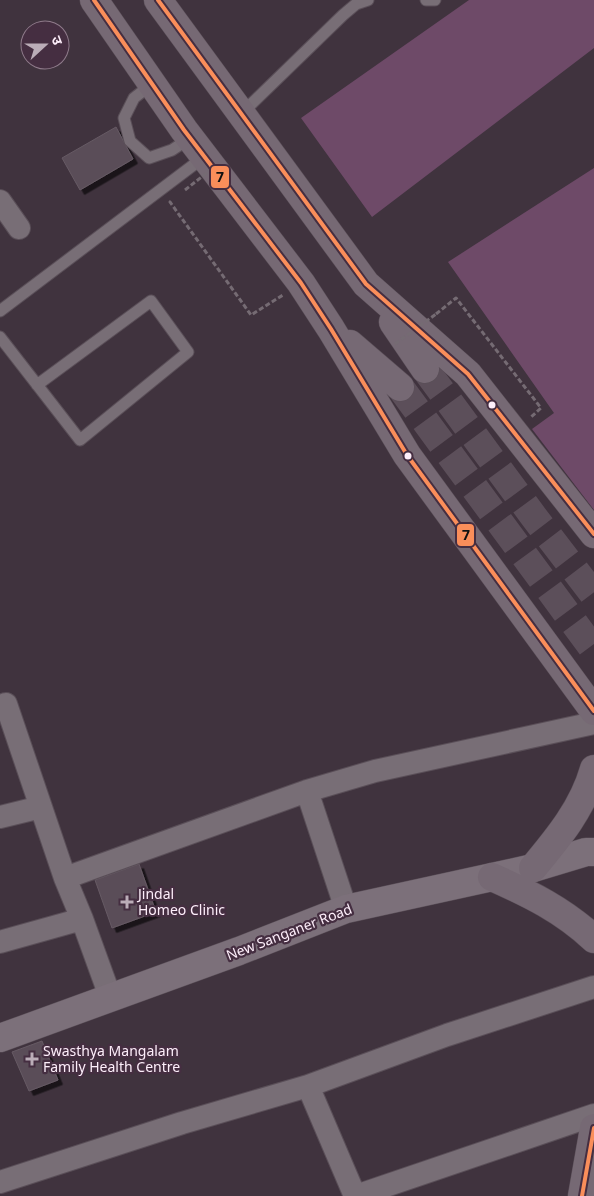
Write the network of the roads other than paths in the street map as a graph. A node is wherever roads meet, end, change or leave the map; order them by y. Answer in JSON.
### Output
{"nodes":[{"id":1,"x":94,"y":0,"type":"edge"},
{"id":2,"x":158,"y":0,"type":"edge"},
{"id":3,"x":368,"y":0,"type":"edge"},
{"id":4,"x":426,"y":0,"type":"edge"},
{"id":5,"x":435,"y":0,"type":"edge"},
{"id":6,"x":152,"y":84,"type":"junction"},
{"id":7,"x":241,"y":114,"type":"junction"},
{"id":8,"x":204,"y":153,"type":"junction"},
{"id":9,"x":0,"y":200,"type":"edge"},
{"id":10,"x":19,"y":228,"type":"dead end"},
{"id":11,"x":366,"y":284,"type":"junction"},
{"id":12,"x":0,"y":310,"type":"edge"},
{"id":13,"x":332,"y":329,"type":"junction"},
{"id":14,"x":0,"y":337,"type":"edge"},
{"id":15,"x":425,"y":369,"type":"tunnel mouth"},
{"id":16,"x":37,"y":385,"type":"junction"},
{"id":17,"x":400,"y":387,"type":"tunnel mouth"},
{"id":18,"x":594,"y":534,"type":"edge"},
{"id":19,"x":0,"y":706,"type":"edge"},
{"id":20,"x":594,"y":711,"type":"edge"},
{"id":21,"x":594,"y":723,"type":"edge"},
{"id":22,"x":594,"y":770,"type":"edge"},
{"id":23,"x":307,"y":791,"type":"junction"},
{"id":24,"x":42,"y":807,"type":"junction"},
{"id":25,"x":0,"y":818,"type":"edge"},
{"id":26,"x":591,"y":848,"type":"edge"},
{"id":27,"x":533,"y":868,"type":"junction"},
{"id":28,"x":492,"y":877,"type":"junction"},
{"id":29,"x":64,"y":878,"type":"junction"},
{"id":30,"x":346,"y":909,"type":"junction"},
{"id":31,"x":82,"y":919,"type":"junction"},
{"id":32,"x":594,"y":939,"type":"edge"},
{"id":33,"x":0,"y":942,"type":"edge"},
{"id":34,"x":594,"y":987,"type":"edge"},
{"id":35,"x":111,"y":999,"type":"junction"},
{"id":36,"x":0,"y":1038,"type":"edge"},
{"id":37,"x":308,"y":1086,"type":"junction"},
{"id":38,"x":594,"y":1115,"type":"edge"},
{"id":39,"x":594,"y":1128,"type":"edge"},
{"id":40,"x":0,"y":1182,"type":"edge"},
{"id":41,"x":356,"y":1196,"type":"edge"},
{"id":42,"x":582,"y":1196,"type":"edge"}],
"edges":[{"from":1,"to":6,"type":"main road"},
{"from":2,"to":7,"type":"main road"},
{"from":3,"to":7,"type":"lane"},
{"from":4,"to":5,"type":"lane"},
{"from":6,"to":8,"type":"main road"},
{"from":6,"to":8,"type":"lane"},
{"from":7,"to":11,"type":"main road"},
{"from":8,"to":12,"type":"lane"},
{"from":8,"to":13,"type":"main road"},
{"from":9,"to":10,"type":"street"},
{"from":11,"to":15,"type":"main road"},
{"from":11,"to":18,"type":"main road"},
{"from":13,"to":17,"type":"main road"},
{"from":13,"to":20,"type":"main road"},
{"from":14,"to":16,"type":"lane"},
{"from":16,"to":16,"type":"lane"},
{"from":19,"to":24,"type":"street"},
{"from":21,"to":23,"type":"street"},
{"from":22,"to":27,"type":"main road"},
{"from":23,"to":29,"type":"street"},
{"from":23,"to":30,"type":"street"},
{"from":24,"to":25,"type":"street"},
{"from":24,"to":29,"type":"street"},
{"from":26,"to":27,"type":"street","name":"New Sanganer Road"},
{"from":27,"to":28,"type":"street","name":"New Sanganer Road"},
{"from":28,"to":30,"type":"street","name":"New Sanganer Road"},
{"from":28,"to":32,"type":"main road"},
{"from":29,"to":31,"type":"street"},
{"from":30,"to":35,"type":"street","name":"New Sanganer Road"},
{"from":31,"to":33,"type":"street"},
{"from":31,"to":35,"type":"street"},
{"from":34,"to":37,"type":"street"},
{"from":35,"to":36,"type":"street","name":"New Sanganer Road"},
{"from":37,"to":40,"type":"street"},
{"from":37,"to":41,"type":"street"},
{"from":38,"to":41,"type":"street"},
{"from":39,"to":42,"type":"main road"}]}
